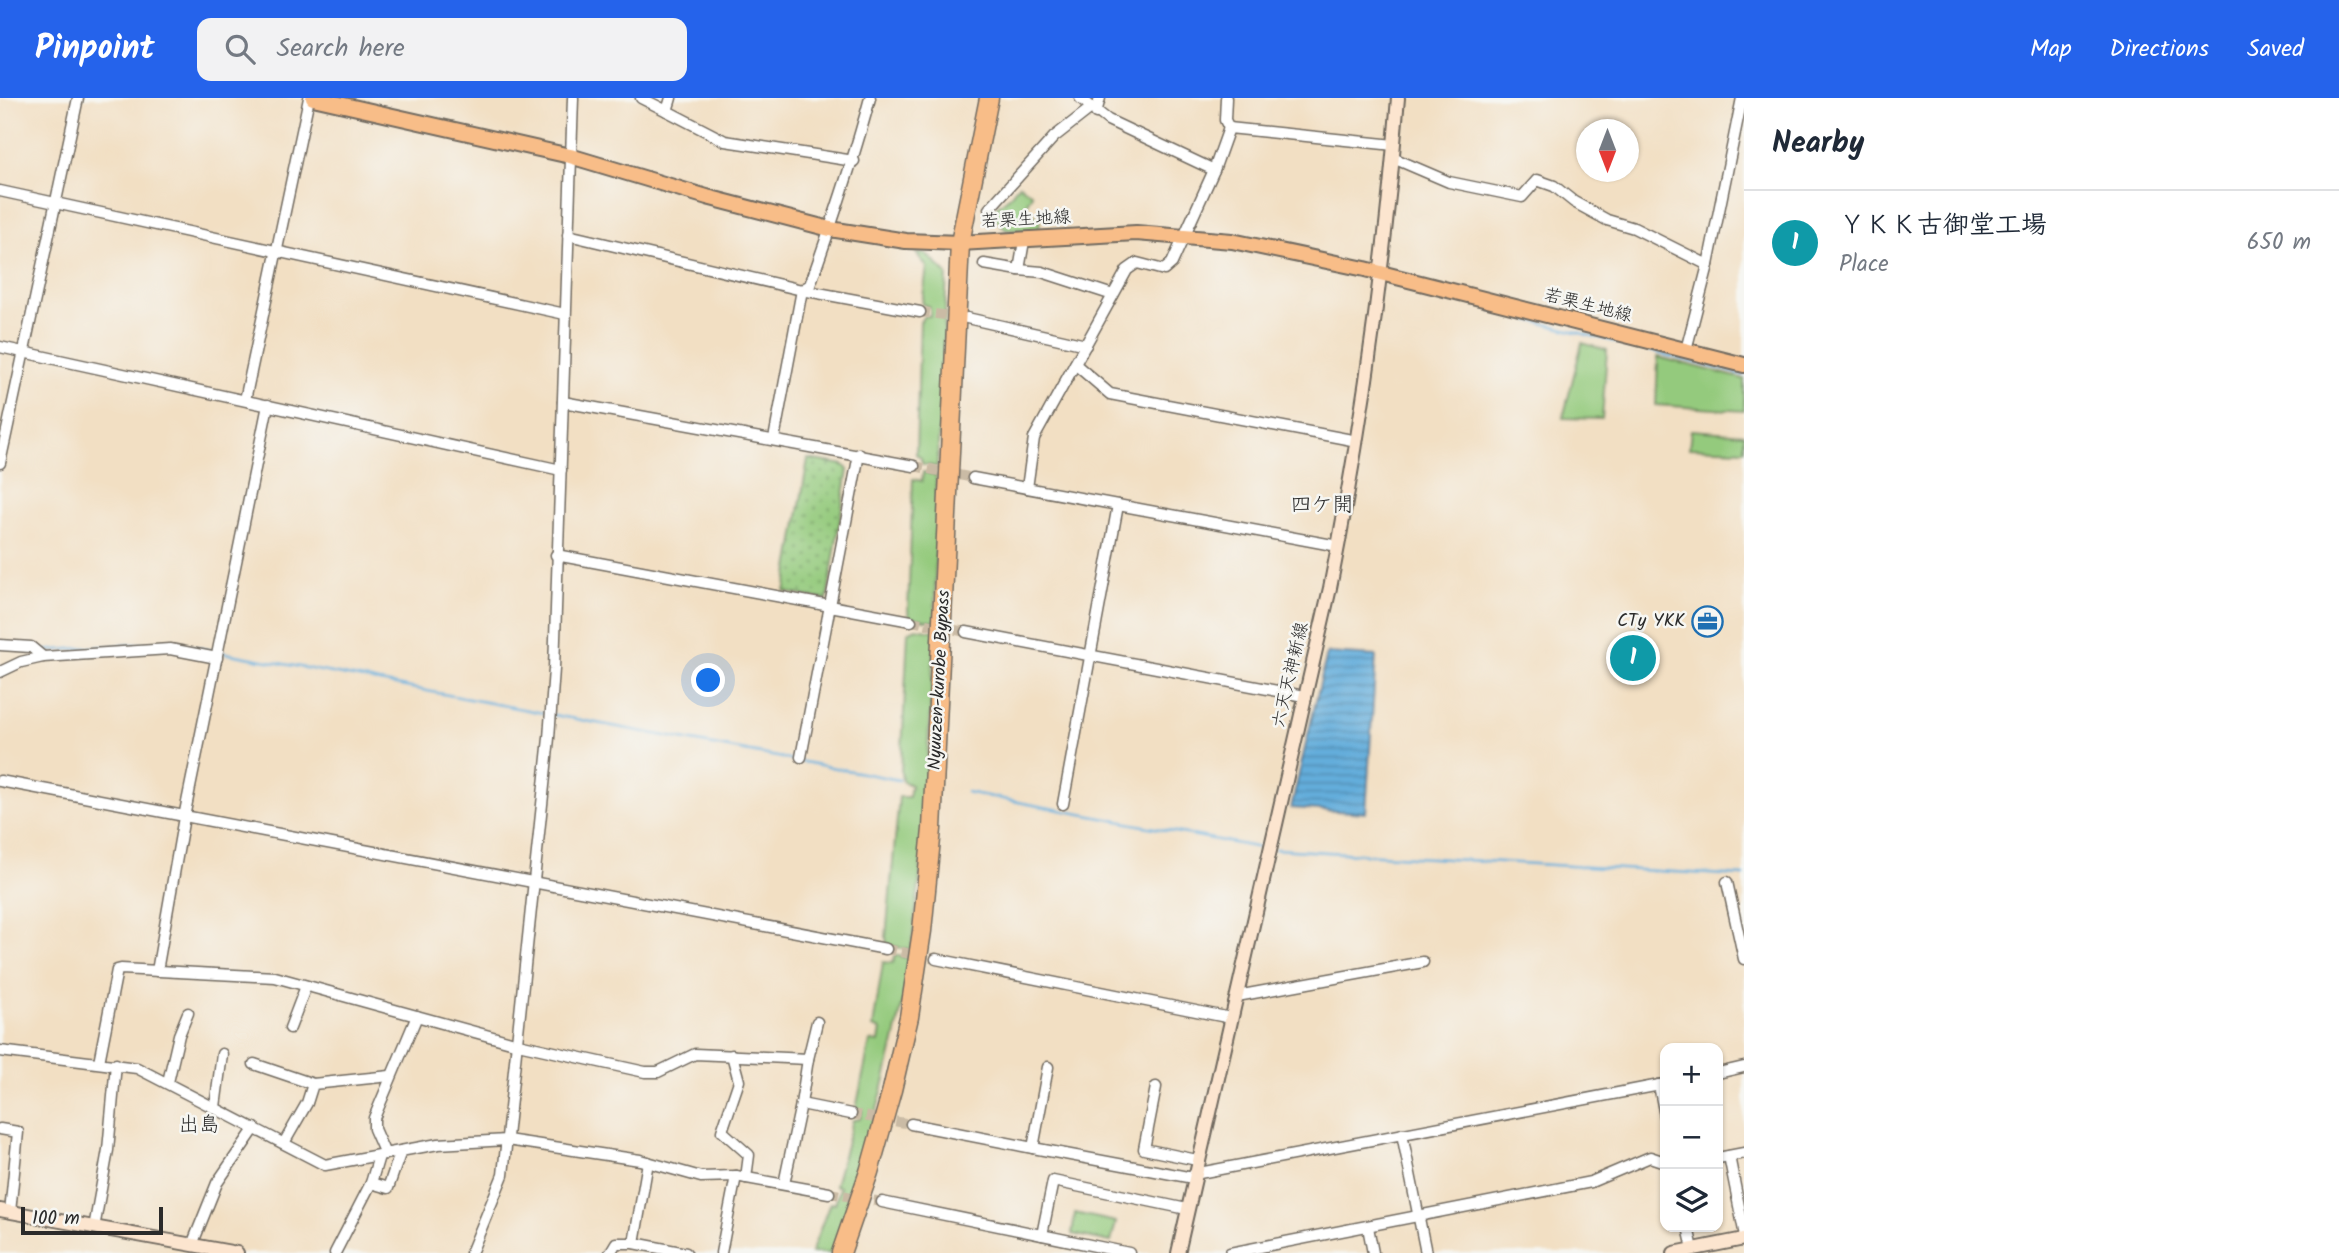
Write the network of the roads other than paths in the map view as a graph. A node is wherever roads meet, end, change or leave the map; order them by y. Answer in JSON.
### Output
{"nodes":[{"id":1,"x":78,"y":98,"type":"edge"},
{"id":2,"x":311,"y":98,"type":"edge"},
{"id":3,"x":573,"y":98,"type":"edge"},
{"id":4,"x":640,"y":98,"type":"edge"},
{"id":5,"x":671,"y":98,"type":"edge"},
{"id":6,"x":870,"y":98,"type":"edge"},
{"id":7,"x":989,"y":98,"type":"edge"},
{"id":8,"x":1080,"y":98,"type":"edge"},
{"id":9,"x":1100,"y":98,"type":"edge"},
{"id":10,"x":1226,"y":98,"type":"edge"},
{"id":11,"x":1398,"y":98,"type":"edge"},
{"id":12,"x":1742,"y":98,"type":"edge"},
{"id":13,"x":667,"y":111,"type":"junction"},
{"id":14,"x":1093,"y":111,"type":"junction"},
{"id":15,"x":1229,"y":128,"type":"junction"},
{"id":16,"x":1394,"y":151,"type":"junction"},
{"id":17,"x":570,"y":156,"type":"junction"},
{"id":18,"x":853,"y":161,"type":"junction"},
{"id":19,"x":1214,"y":170,"type":"junction"},
{"id":20,"x":0,"y":191,"type":"edge"},
{"id":21,"x":56,"y":203,"type":"junction"},
{"id":22,"x":989,"y":209,"type":"dead end"},
{"id":23,"x":830,"y":229,"type":"junction"},
{"id":24,"x":568,"y":235,"type":"junction"},
{"id":25,"x":1185,"y":236,"type":"junction"},
{"id":26,"x":1024,"y":241,"type":"junction"},
{"id":27,"x":960,"y":243,"type":"junction"},
{"id":28,"x":276,"y":251,"type":"junction"},
{"id":29,"x":984,"y":264,"type":"dead end"},
{"id":30,"x":1708,"y":265,"type":"junction"},
{"id":31,"x":1019,"y":270,"type":"junction"},
{"id":32,"x":1381,"y":274,"type":"junction"},
{"id":33,"x":802,"y":290,"type":"junction"},
{"id":34,"x":1114,"y":295,"type":"junction"},
{"id":35,"x":919,"y":312,"type":"tunnel mouth"},
{"id":36,"x":565,"y":314,"type":"junction"},
{"id":37,"x":968,"y":318,"type":"tunnel mouth"},
{"id":38,"x":1086,"y":345,"type":"junction"},
{"id":39,"x":0,"y":346,"type":"edge"},
{"id":40,"x":1686,"y":350,"type":"junction"},
{"id":41,"x":24,"y":352,"type":"junction"},
{"id":42,"x":1074,"y":364,"type":"junction"},
{"id":43,"x":1744,"y":365,"type":"edge"},
{"id":44,"x":244,"y":400,"type":"junction"},
{"id":45,"x":563,"y":402,"type":"junction"},
{"id":46,"x":268,"y":405,"type":"junction"},
{"id":47,"x":774,"y":439,"type":"junction"},
{"id":48,"x":1357,"y":441,"type":"junction"},
{"id":49,"x":859,"y":454,"type":"junction"},
{"id":50,"x":0,"y":463,"type":"edge"},
{"id":51,"x":914,"y":466,"type":"tunnel mouth"},
{"id":52,"x":561,"y":470,"type":"junction"},
{"id":53,"x":973,"y":478,"type":"tunnel mouth"},
{"id":54,"x":1027,"y":488,"type":"junction"},
{"id":55,"x":1118,"y":505,"type":"junction"},
{"id":56,"x":1338,"y":546,"type":"junction"},
{"id":57,"x":556,"y":555,"type":"junction"},
{"id":58,"x":830,"y":607,"type":"junction"},
{"id":59,"x":911,"y":621,"type":"tunnel mouth"},
{"id":60,"x":966,"y":632,"type":"tunnel mouth"},
{"id":61,"x":0,"y":645,"type":"edge"},
{"id":62,"x":1090,"y":655,"type":"junction"},
{"id":63,"x":43,"y":657,"type":"junction"},
{"id":64,"x":217,"y":658,"type":"junction"},
{"id":65,"x":0,"y":672,"type":"edge"},
{"id":66,"x":1304,"y":696,"type":"junction"},
{"id":67,"x":801,"y":757,"type":"dead end"},
{"id":68,"x":0,"y":781,"type":"edge"},
{"id":69,"x":1063,"y":804,"type":"dead end"},
{"id":70,"x":184,"y":817,"type":"junction"},
{"id":71,"x":1727,"y":882,"type":"dead end"},
{"id":72,"x":533,"y":884,"type":"junction"},
{"id":73,"x":886,"y":949,"type":"tunnel mouth"},
{"id":74,"x":936,"y":959,"type":"tunnel mouth"},
{"id":75,"x":1744,"y":959,"type":"edge"},
{"id":76,"x":1423,"y":962,"type":"dead end"},
{"id":77,"x":157,"y":971,"type":"junction"},
{"id":78,"x":306,"y":986,"type":"junction"},
{"id":79,"x":1237,"y":996,"type":"junction"},
{"id":80,"x":188,"y":1013,"type":"dead end"},
{"id":81,"x":417,"y":1016,"type":"junction"},
{"id":82,"x":1231,"y":1018,"type":"junction"},
{"id":83,"x":817,"y":1021,"type":"dead end"},
{"id":84,"x":290,"y":1028,"type":"dead end"},
{"id":85,"x":518,"y":1044,"type":"junction"},
{"id":86,"x":0,"y":1051,"type":"edge"},
{"id":87,"x":222,"y":1054,"type":"dead end"},
{"id":88,"x":732,"y":1055,"type":"junction"},
{"id":89,"x":808,"y":1059,"type":"junction"},
{"id":90,"x":99,"y":1062,"type":"junction"},
{"id":91,"x":116,"y":1064,"type":"junction"},
{"id":92,"x":254,"y":1064,"type":"dead end"},
{"id":93,"x":1048,"y":1067,"type":"dead end"},
{"id":94,"x":1744,"y":1067,"type":"edge"},
{"id":95,"x":1723,"y":1072,"type":"edge"},
{"id":96,"x":390,"y":1076,"type":"junction"},
{"id":97,"x":168,"y":1082,"type":"junction"},
{"id":98,"x":313,"y":1083,"type":"junction"},
{"id":99,"x":1660,"y":1085,"type":"edge"},
{"id":100,"x":1156,"y":1087,"type":"dead end"},
{"id":101,"x":801,"y":1104,"type":"junction"},
{"id":102,"x":215,"y":1107,"type":"junction"},
{"id":103,"x":851,"y":1114,"type":"tunnel mouth"},
{"id":104,"x":911,"y":1124,"type":"tunnel mouth"},
{"id":105,"x":256,"y":1128,"type":"junction"},
{"id":106,"x":0,"y":1129,"type":"edge"},
{"id":107,"x":1402,"y":1134,"type":"junction"},
{"id":108,"x":507,"y":1140,"type":"junction"},
{"id":109,"x":284,"y":1143,"type":"junction"},
{"id":110,"x":1033,"y":1147,"type":"junction"},
{"id":111,"x":401,"y":1151,"type":"junction"},
{"id":112,"x":1744,"y":1153,"type":"edge"},
{"id":113,"x":382,"y":1155,"type":"junction"},
{"id":114,"x":1729,"y":1156,"type":"junction"},
{"id":115,"x":1723,"y":1157,"type":"edge"},
{"id":116,"x":1198,"y":1160,"type":"junction"},
{"id":117,"x":1660,"y":1160,"type":"edge"},
{"id":118,"x":648,"y":1162,"type":"junction"},
{"id":119,"x":1193,"y":1176,"type":"junction"},
{"id":120,"x":741,"y":1177,"type":"junction"},
{"id":121,"x":370,"y":1183,"type":"junction"},
{"id":122,"x":784,"y":1184,"type":"junction"},
{"id":123,"x":829,"y":1193,"type":"tunnel mouth"},
{"id":124,"x":882,"y":1202,"type":"tunnel mouth"},
{"id":125,"x":1187,"y":1209,"type":"junction"},
{"id":126,"x":5,"y":1211,"type":"edge"},
{"id":127,"x":1419,"y":1218,"type":"junction"},
{"id":128,"x":1368,"y":1227,"type":"junction"},
{"id":129,"x":94,"y":1228,"type":"junction"},
{"id":130,"x":1744,"y":1230,"type":"edge"},
{"id":131,"x":1689,"y":1232,"type":"edge"},
{"id":132,"x":1042,"y":1235,"type":"junction"},
{"id":133,"x":1744,"y":1239,"type":"edge"},
{"id":134,"x":634,"y":1243,"type":"junction"},
{"id":135,"x":192,"y":1245,"type":"junction"},
{"id":136,"x":1693,"y":1249,"type":"junction"},
{"id":137,"x":237,"y":1253,"type":"edge"},
{"id":138,"x":335,"y":1253,"type":"edge"},
{"id":139,"x":471,"y":1253,"type":"edge"},
{"id":140,"x":610,"y":1253,"type":"edge"},
{"id":141,"x":686,"y":1253,"type":"edge"},
{"id":142,"x":721,"y":1253,"type":"edge"},
{"id":143,"x":841,"y":1253,"type":"edge"},
{"id":144,"x":1129,"y":1253,"type":"edge"},
{"id":145,"x":1178,"y":1253,"type":"edge"},
{"id":146,"x":1230,"y":1253,"type":"edge"},
{"id":147,"x":1373,"y":1253,"type":"edge"},
{"id":148,"x":1426,"y":1253,"type":"edge"},
{"id":149,"x":1674,"y":1253,"type":"edge"}],
"edges":[{"from":1,"to":21,"type":"street"},
{"from":2,"to":17,"type":"main road","name":"若栗生地線"},
{"from":2,"to":28,"type":"street"},
{"from":3,"to":17,"type":"street"},
{"from":4,"to":13,"type":"street"},
{"from":5,"to":13,"type":"street"},
{"from":6,"to":18,"type":"street"},
{"from":7,"to":27,"type":"highway","name":"Nyuuzen-kurobe Bypass"},
{"from":8,"to":14,"type":"street"},
{"from":9,"to":14,"type":"street"},
{"from":10,"to":15,"type":"street"},
{"from":11,"to":16,"type":"main road","name":"六天天神新線"},
{"from":12,"to":30,"type":"street"},
{"from":13,"to":18,"type":"street"},
{"from":14,"to":19,"type":"street"},
{"from":14,"to":22,"type":"street"},
{"from":15,"to":16,"type":"street"},
{"from":15,"to":19,"type":"street"},
{"from":16,"to":30,"type":"street"},
{"from":16,"to":32,"type":"main road","name":"六天天神新線"},
{"from":17,"to":23,"type":"main road","name":"若栗生地線"},
{"from":17,"to":24,"type":"street"},
{"from":18,"to":23,"type":"street"},
{"from":19,"to":25,"type":"street"},
{"from":20,"to":21,"type":"street"},
{"from":21,"to":28,"type":"street"},
{"from":21,"to":41,"type":"street"},
{"from":23,"to":27,"type":"main road","name":"若栗生地線"},
{"from":23,"to":33,"type":"street"},
{"from":24,"to":33,"type":"street"},
{"from":24,"to":36,"type":"street"},
{"from":25,"to":26,"type":"main road","name":"若栗生地線"},
{"from":25,"to":32,"type":"main road","name":"若栗生地線"},
{"from":25,"to":34,"type":"street"},
{"from":26,"to":27,"type":"main road","name":"若栗生地線"},
{"from":26,"to":31,"type":"street"},
{"from":27,"to":143,"type":"highway","name":"Nyuuzen-kurobe Bypass"},
{"from":28,"to":36,"type":"street"},
{"from":28,"to":44,"type":"street"},
{"from":29,"to":31,"type":"street"},
{"from":30,"to":40,"type":"street"},
{"from":31,"to":34,"type":"street"},
{"from":32,"to":40,"type":"main road","name":"若栗生地線"},
{"from":32,"to":48,"type":"main road","name":"六天天神新線"},
{"from":33,"to":35,"type":"street"},
{"from":33,"to":47,"type":"street"},
{"from":34,"to":38,"type":"street"},
{"from":36,"to":45,"type":"street"},
{"from":37,"to":38,"type":"street"},
{"from":38,"to":42,"type":"street"},
{"from":39,"to":41,"type":"street"},
{"from":40,"to":43,"type":"main road","name":"若栗生地線"},
{"from":41,"to":44,"type":"street"},
{"from":41,"to":50,"type":"street"},
{"from":42,"to":48,"type":"street"},
{"from":42,"to":54,"type":"street"},
{"from":44,"to":46,"type":"street"},
{"from":45,"to":47,"type":"street"},
{"from":45,"to":52,"type":"street"},
{"from":46,"to":52,"type":"street"},
{"from":46,"to":64,"type":"street"},
{"from":47,"to":49,"type":"street"},
{"from":48,"to":56,"type":"main road","name":"六天天神新線"},
{"from":49,"to":51,"type":"street"},
{"from":49,"to":58,"type":"street"},
{"from":52,"to":57,"type":"street"},
{"from":53,"to":54,"type":"street"},
{"from":54,"to":55,"type":"street"},
{"from":55,"to":56,"type":"street"},
{"from":55,"to":62,"type":"street"},
{"from":56,"to":66,"type":"main road","name":"六天天神新線"},
{"from":57,"to":58,"type":"street"},
{"from":57,"to":72,"type":"street"},
{"from":58,"to":59,"type":"street"},
{"from":58,"to":67,"type":"street"},
{"from":60,"to":62,"type":"street"},
{"from":61,"to":63,"type":"street"},
{"from":62,"to":66,"type":"street"},
{"from":62,"to":69,"type":"street"},
{"from":63,"to":64,"type":"street"},
{"from":63,"to":65,"type":"street"},
{"from":64,"to":70,"type":"street"},
{"from":66,"to":79,"type":"main road","name":"六天天神新線"},
{"from":68,"to":70,"type":"street"},
{"from":70,"to":72,"type":"street"},
{"from":70,"to":77,"type":"street"},
{"from":71,"to":75,"type":"street"},
{"from":72,"to":73,"type":"street"},
{"from":72,"to":85,"type":"street"},
{"from":74,"to":82,"type":"street"},
{"from":76,"to":79,"type":"street"},
{"from":77,"to":78,"type":"street"},
{"from":77,"to":90,"type":"street"},
{"from":78,"to":81,"type":"street"},
{"from":78,"to":84,"type":"street"},
{"from":79,"to":82,"type":"main road","name":"六天天神新線"},
{"from":80,"to":97,"type":"street"},
{"from":81,"to":85,"type":"street"},
{"from":81,"to":96,"type":"street"},
{"from":82,"to":116,"type":"main road","name":"六天天神新線"},
{"from":83,"to":89,"type":"street"},
{"from":85,"to":88,"type":"street"},
{"from":85,"to":108,"type":"street"},
{"from":86,"to":90,"type":"street"},
{"from":87,"to":102,"type":"street"},
{"from":88,"to":89,"type":"street"},
{"from":88,"to":120,"type":"street"},
{"from":89,"to":101,"type":"street"},
{"from":90,"to":91,"type":"street"},
{"from":91,"to":97,"type":"street"},
{"from":91,"to":129,"type":"street"},
{"from":92,"to":98,"type":"street"},
{"from":93,"to":110,"type":"street"},
{"from":94,"to":95,"type":"street"},
{"from":96,"to":98,"type":"street"},
{"from":96,"to":113,"type":"street"},
{"from":97,"to":102,"type":"street"},
{"from":98,"to":109,"type":"street"},
{"from":99,"to":107,"type":"street"},
{"from":100,"to":116,"type":"street"},
{"from":101,"to":103,"type":"street"},
{"from":101,"to":122,"type":"street"},
{"from":102,"to":105,"type":"street"},
{"from":104,"to":110,"type":"street"},
{"from":105,"to":109,"type":"street"},
{"from":105,"to":135,"type":"street"},
{"from":106,"to":126,"type":"street"},
{"from":107,"to":119,"type":"street"},
{"from":107,"to":127,"type":"street"},
{"from":108,"to":111,"type":"street"},
{"from":108,"to":118,"type":"street"},
{"from":108,"to":139,"type":"street"},
{"from":109,"to":113,"type":"street"},
{"from":110,"to":119,"type":"street"},
{"from":111,"to":113,"type":"street"},
{"from":111,"to":121,"type":"street"},
{"from":112,"to":114,"type":"street"},
{"from":113,"to":121,"type":"street"},
{"from":114,"to":115,"type":"street"},
{"from":114,"to":130,"type":"street"},
{"from":116,"to":119,"type":"main road","name":"六天天神新線"},
{"from":117,"to":127,"type":"street"},
{"from":118,"to":120,"type":"street"},
{"from":118,"to":134,"type":"street"},
{"from":119,"to":125,"type":"main road","name":"六天天神新線"},
{"from":120,"to":122,"type":"street"},
{"from":120,"to":142,"type":"street"},
{"from":121,"to":138,"type":"street"},
{"from":122,"to":123,"type":"street"},
{"from":124,"to":132,"type":"street"},
{"from":125,"to":132,"type":"street"},
{"from":125,"to":145,"type":"main road","name":"六天天神新線"},
{"from":126,"to":129,"type":"main road"},
{"from":127,"to":128,"type":"street"},
{"from":127,"to":148,"type":"street"},
{"from":128,"to":146,"type":"street"},
{"from":128,"to":147,"type":"street"},
{"from":129,"to":135,"type":"main road"},
{"from":131,"to":136,"type":"street"},
{"from":132,"to":144,"type":"street"},
{"from":133,"to":136,"type":"main road"},
{"from":134,"to":140,"type":"street"},
{"from":134,"to":141,"type":"street"},
{"from":135,"to":137,"type":"main road"},
{"from":136,"to":149,"type":"main road"}]}
